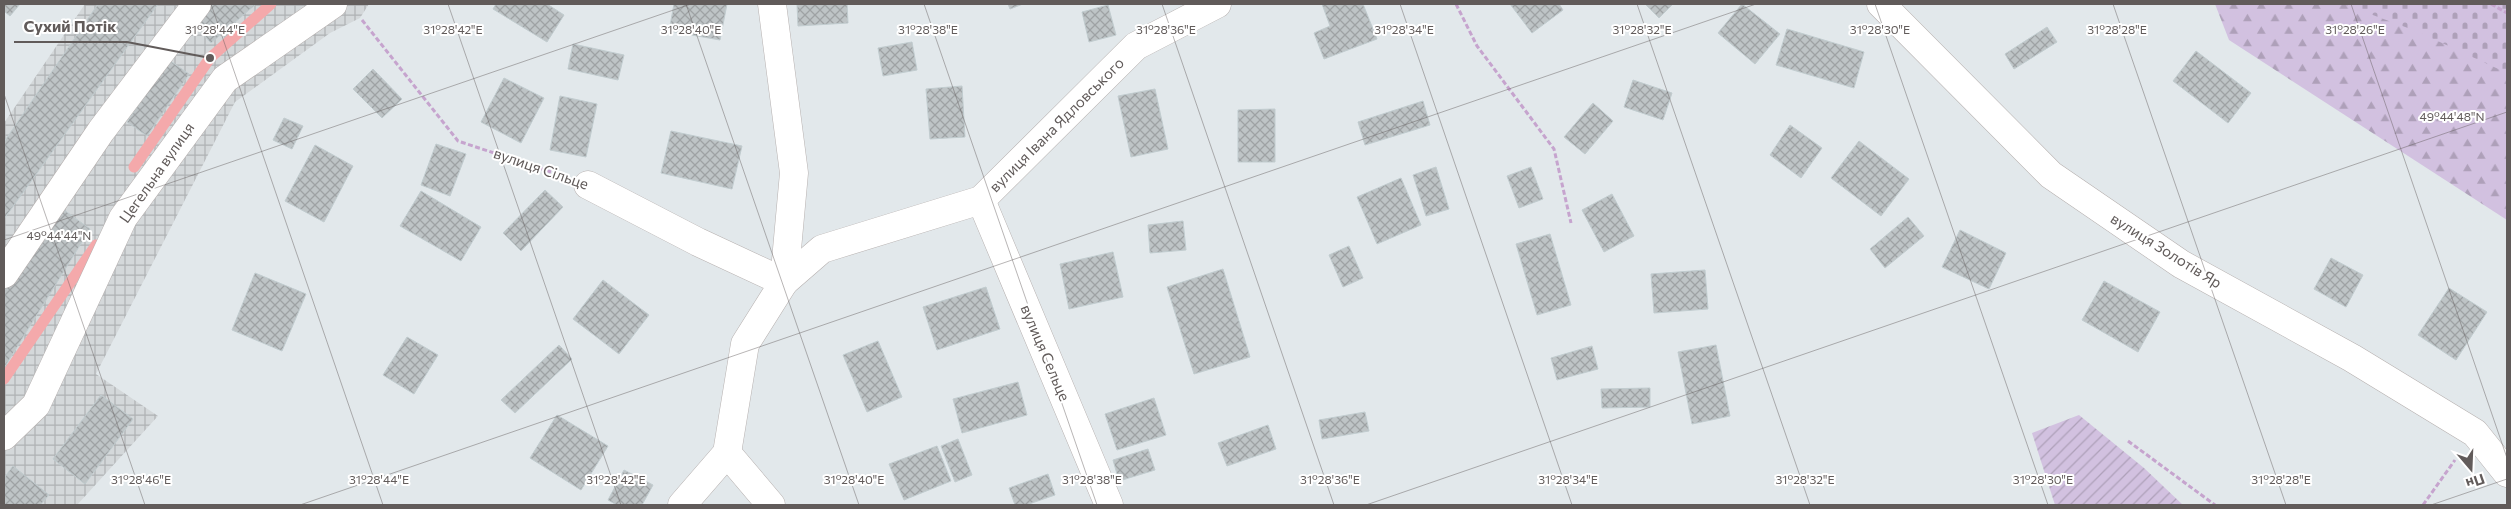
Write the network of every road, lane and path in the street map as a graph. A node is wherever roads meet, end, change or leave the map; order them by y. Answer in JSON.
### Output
{"nodes":[{"id":1,"x":197,"y":4,"type":"edge"},
{"id":2,"x":333,"y":4,"type":"edge"},
{"id":3,"x":772,"y":4,"type":"edge"},
{"id":4,"x":1217,"y":4,"type":"edge"},
{"id":5,"x":1456,"y":4,"type":"edge"},
{"id":6,"x":1881,"y":4,"type":"edge"},
{"id":7,"x":2491,"y":4,"type":"edge"},
{"id":8,"x":2507,"y":13,"type":"edge"},
{"id":9,"x":360,"y":18,"type":"dead end"},
{"id":10,"x":588,"y":185,"type":"joint"},
{"id":11,"x":982,"y":200,"type":"junction"},
{"id":12,"x":1571,"y":223,"type":"dead end"},
{"id":13,"x":4,"y":274,"type":"edge"},
{"id":14,"x":784,"y":282,"type":"junction"},
{"id":15,"x":2475,"y":433,"type":"junction"},
{"id":16,"x":4,"y":436,"type":"edge"},
{"id":17,"x":2128,"y":441,"type":"dead end"},
{"id":18,"x":726,"y":453,"type":"junction"},
{"id":19,"x":2507,"y":473,"type":"edge"},
{"id":20,"x":682,"y":505,"type":"edge"},
{"id":21,"x":771,"y":505,"type":"edge"},
{"id":22,"x":1109,"y":505,"type":"edge"},
{"id":23,"x":2215,"y":505,"type":"edge"},
{"id":24,"x":2423,"y":505,"type":"edge"}],
"edges":[{"from":1,"to":13,"type":"street"},
{"from":2,"to":16,"type":"street","name":"Цегельна вулиця"},
{"from":3,"to":14,"type":"street","name":"вулиця Івана Ядловського"},
{"from":4,"to":11,"type":"street","name":"вулиця Івана Ядловського"},
{"from":5,"to":12,"type":"path"},
{"from":6,"to":15,"type":"street","name":"вулиця Золотів Яр"},
{"from":7,"to":8,"type":"path"},
{"from":9,"to":10,"type":"path","name":"вулиця Сільце"},
{"from":10,"to":14,"type":"street","name":"вулиця Сільце"},
{"from":11,"to":14,"type":"street","name":"вулиця Івана Ядловського"},
{"from":11,"to":22,"type":"street","name":"вулиця Сельце"},
{"from":14,"to":18,"type":"street","name":"вулиця Івана Ядловського"},
{"from":15,"to":19,"type":"street","name":"вулиця Золотів Яр"},
{"from":15,"to":24,"type":"path"},
{"from":17,"to":23,"type":"path"},
{"from":18,"to":20,"type":"street"},
{"from":18,"to":21,"type":"street"}]}
